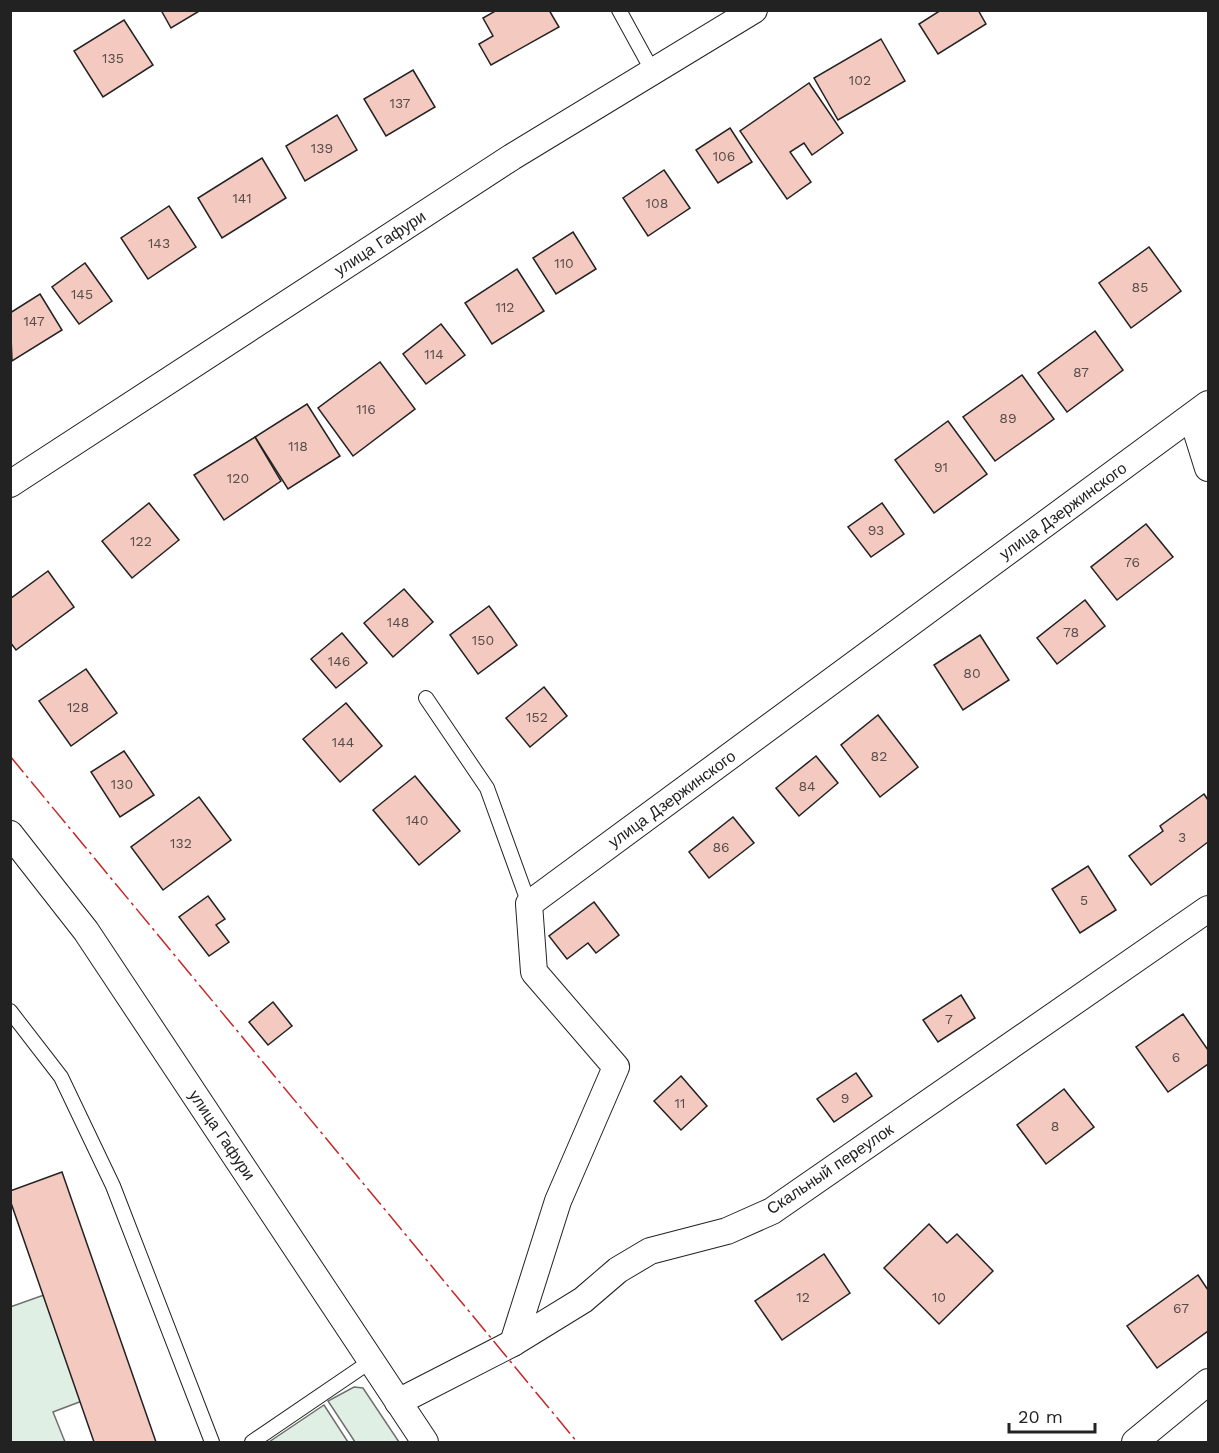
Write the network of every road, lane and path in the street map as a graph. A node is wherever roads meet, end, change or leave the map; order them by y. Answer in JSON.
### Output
{"nodes":[{"id":1,"x":619,"y":10,"type":"edge"},
{"id":2,"x":754,"y":10,"type":"edge"},
{"id":3,"x":653,"y":72,"type":"junction"},
{"id":4,"x":1200,"y":410,"type":"edge"},
{"id":5,"x":1209,"y":468,"type":"edge"},
{"id":6,"x":10,"y":484,"type":"edge"},
{"id":7,"x":426,"y":698,"type":"dead end"},
{"id":8,"x":10,"y":834,"type":"edge"},
{"id":9,"x":529,"y":903,"type":"junction"},
{"id":10,"x":1209,"y":909,"type":"edge"},
{"id":11,"x":10,"y":1011,"type":"edge"},
{"id":12,"x":513,"y":1343,"type":"junction"},
{"id":13,"x":371,"y":1361,"type":"junction"},
{"id":14,"x":1209,"y":1382,"type":"edge"},
{"id":15,"x":398,"y":1402,"type":"junction"},
{"id":16,"x":212,"y":1443,"type":"edge"},
{"id":17,"x":252,"y":1443,"type":"edge"},
{"id":18,"x":425,"y":1443,"type":"edge"},
{"id":19,"x":1135,"y":1443,"type":"edge"}],
"edges":[{"from":1,"to":3,"type":"lane"},
{"from":2,"to":3,"type":"street","name":"улица Гафури"},
{"from":3,"to":6,"type":"street","name":"улица Гафури"},
{"from":4,"to":5,"type":"street"},
{"from":4,"to":9,"type":"street","name":"улица Дзержинского"},
{"from":7,"to":9,"type":"lane"},
{"from":8,"to":13,"type":"street","name":"улица Гафури"},
{"from":9,"to":12,"type":"street"},
{"from":10,"to":12,"type":"street","name":"Скальный переулок"},
{"from":11,"to":16,"type":"lane"},
{"from":12,"to":15,"type":"street","name":"Скальный переулок"},
{"from":13,"to":15,"type":"street","name":"улица Гафури"},
{"from":13,"to":17,"type":"lane"},
{"from":14,"to":19,"type":"street"},
{"from":15,"to":18,"type":"street","name":"улица Гафури"}]}
